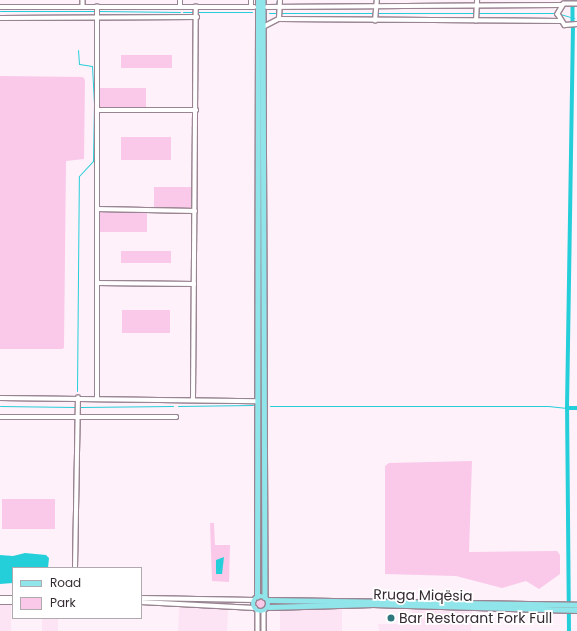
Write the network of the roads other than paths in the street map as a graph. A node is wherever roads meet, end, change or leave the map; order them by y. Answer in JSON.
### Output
{"nodes":[{"id":1,"x":83,"y":0,"type":"edge"},
{"id":2,"x":180,"y":0,"type":"edge"},
{"id":3,"x":251,"y":0,"type":"edge"},
{"id":4,"x":258,"y":0,"type":"edge"},
{"id":5,"x":263,"y":0,"type":"edge"},
{"id":6,"x":280,"y":0,"type":"edge"},
{"id":7,"x":377,"y":0,"type":"edge"},
{"id":8,"x":477,"y":0,"type":"edge"},
{"id":9,"x":577,"y":4,"type":"edge"},
{"id":10,"x":562,"y":5,"type":"junction"},
{"id":11,"x":180,"y":6,"type":"junction"},
{"id":12,"x":0,"y":7,"type":"edge"},
{"id":13,"x":83,"y":7,"type":"junction"},
{"id":14,"x":267,"y":7,"type":"dead end"},
{"id":15,"x":97,"y":8,"type":"junction"},
{"id":16,"x":196,"y":8,"type":"junction"},
{"id":17,"x":279,"y":9,"type":"junction"},
{"id":18,"x":377,"y":10,"type":"junction"},
{"id":19,"x":477,"y":11,"type":"junction"},
{"id":20,"x":197,"y":16,"type":"junction"},
{"id":21,"x":97,"y":17,"type":"junction"},
{"id":22,"x":279,"y":17,"type":"junction"},
{"id":23,"x":0,"y":18,"type":"edge"},
{"id":24,"x":375,"y":21,"type":"junction"},
{"id":25,"x":476,"y":21,"type":"junction"},
{"id":26,"x":561,"y":21,"type":"junction"},
{"id":27,"x":577,"y":24,"type":"edge"},
{"id":28,"x":263,"y":27,"type":"junction"},
{"id":29,"x":97,"y":110,"type":"junction"},
{"id":30,"x":196,"y":110,"type":"junction"},
{"id":31,"x":97,"y":209,"type":"junction"},
{"id":32,"x":195,"y":210,"type":"junction"},
{"id":33,"x":97,"y":283,"type":"junction"},
{"id":34,"x":194,"y":284,"type":"junction"},
{"id":35,"x":0,"y":398,"type":"edge"},
{"id":36,"x":78,"y":398,"type":"junction"},
{"id":37,"x":97,"y":398,"type":"junction"},
{"id":38,"x":193,"y":400,"type":"junction"},
{"id":39,"x":258,"y":401,"type":"junction"},
{"id":40,"x":78,"y":416,"type":"junction"},
{"id":41,"x":0,"y":417,"type":"edge"},
{"id":42,"x":176,"y":417,"type":"dead end"},
{"id":43,"x":75,"y":567,"type":"edge"},
{"id":44,"x":0,"y":598,"type":"edge"},
{"id":45,"x":12,"y":598,"type":"edge"},
{"id":46,"x":142,"y":598,"type":"edge"},
{"id":47,"x":256,"y":598,"type":"junction"},
{"id":48,"x":267,"y":598,"type":"junction"},
{"id":49,"x":0,"y":602,"type":"edge"},
{"id":50,"x":12,"y":602,"type":"edge"},
{"id":51,"x":142,"y":602,"type":"edge"},
{"id":52,"x":269,"y":607,"type":"junction"},
{"id":53,"x":565,"y":607,"type":"junction"},
{"id":54,"x":576,"y":607,"type":"edge"},
{"id":55,"x":256,"y":609,"type":"junction"},
{"id":56,"x":264,"y":611,"type":"junction"},
{"id":57,"x":258,"y":631,"type":"edge"},
{"id":58,"x":264,"y":631,"type":"edge"}],
"edges":[{"from":1,"to":13,"type":"street"},
{"from":2,"to":11,"type":"street"},
{"from":3,"to":16,"type":"street"},
{"from":4,"to":39,"type":"main road"},
{"from":5,"to":28,"type":"main road"},
{"from":6,"to":17,"type":"street"},
{"from":7,"to":18,"type":"street"},
{"from":8,"to":19,"type":"street"},
{"from":9,"to":10,"type":"street"},
{"from":10,"to":19,"type":"street"},
{"from":10,"to":26,"type":"street"},
{"from":11,"to":15,"type":"street"},
{"from":11,"to":16,"type":"street"},
{"from":12,"to":13,"type":"street"},
{"from":13,"to":15,"type":"street"},
{"from":14,"to":17,"type":"street"},
{"from":15,"to":21,"type":"street"},
{"from":16,"to":20,"type":"street"},
{"from":17,"to":18,"type":"street"},
{"from":17,"to":22,"type":"street"},
{"from":18,"to":19,"type":"street"},
{"from":18,"to":24,"type":"street"},
{"from":19,"to":25,"type":"street"},
{"from":20,"to":21,"type":"street"},
{"from":20,"to":30,"type":"street"},
{"from":21,"to":23,"type":"street"},
{"from":21,"to":29,"type":"street"},
{"from":22,"to":24,"type":"street"},
{"from":22,"to":28,"type":"street"},
{"from":24,"to":25,"type":"street"},
{"from":25,"to":26,"type":"street"},
{"from":26,"to":27,"type":"street"},
{"from":28,"to":48,"type":"main road"},
{"from":29,"to":30,"type":"street"},
{"from":29,"to":31,"type":"street"},
{"from":30,"to":32,"type":"street"},
{"from":31,"to":32,"type":"street"},
{"from":31,"to":33,"type":"street"},
{"from":32,"to":34,"type":"street"},
{"from":33,"to":34,"type":"street"},
{"from":33,"to":37,"type":"street"},
{"from":34,"to":38,"type":"street"},
{"from":35,"to":36,"type":"street"},
{"from":36,"to":37,"type":"street"},
{"from":36,"to":40,"type":"street"},
{"from":37,"to":38,"type":"street"},
{"from":38,"to":39,"type":"street"},
{"from":39,"to":47,"type":"main road"},
{"from":40,"to":41,"type":"street"},
{"from":40,"to":42,"type":"street"},
{"from":40,"to":43,"type":"street"},
{"from":44,"to":45,"type":"street"},
{"from":46,"to":47,"type":"street"},
{"from":47,"to":48,"type":"main road","name":"Rruga Miqësia"},
{"from":47,"to":55,"type":"main road"},
{"from":48,"to":52,"type":"main road"},
{"from":48,"to":53,"type":"main road","name":"Rruga Miqësia"},
{"from":49,"to":50,"type":"street"},
{"from":51,"to":55,"type":"street"},
{"from":52,"to":53,"type":"main road","name":"Rruga Miqësia"},
{"from":52,"to":56,"type":"main road"},
{"from":53,"to":54,"type":"main road","name":"Rruga Miqësia"},
{"from":55,"to":56,"type":"main road"},
{"from":55,"to":57,"type":"street"},
{"from":56,"to":58,"type":"street"}]}
